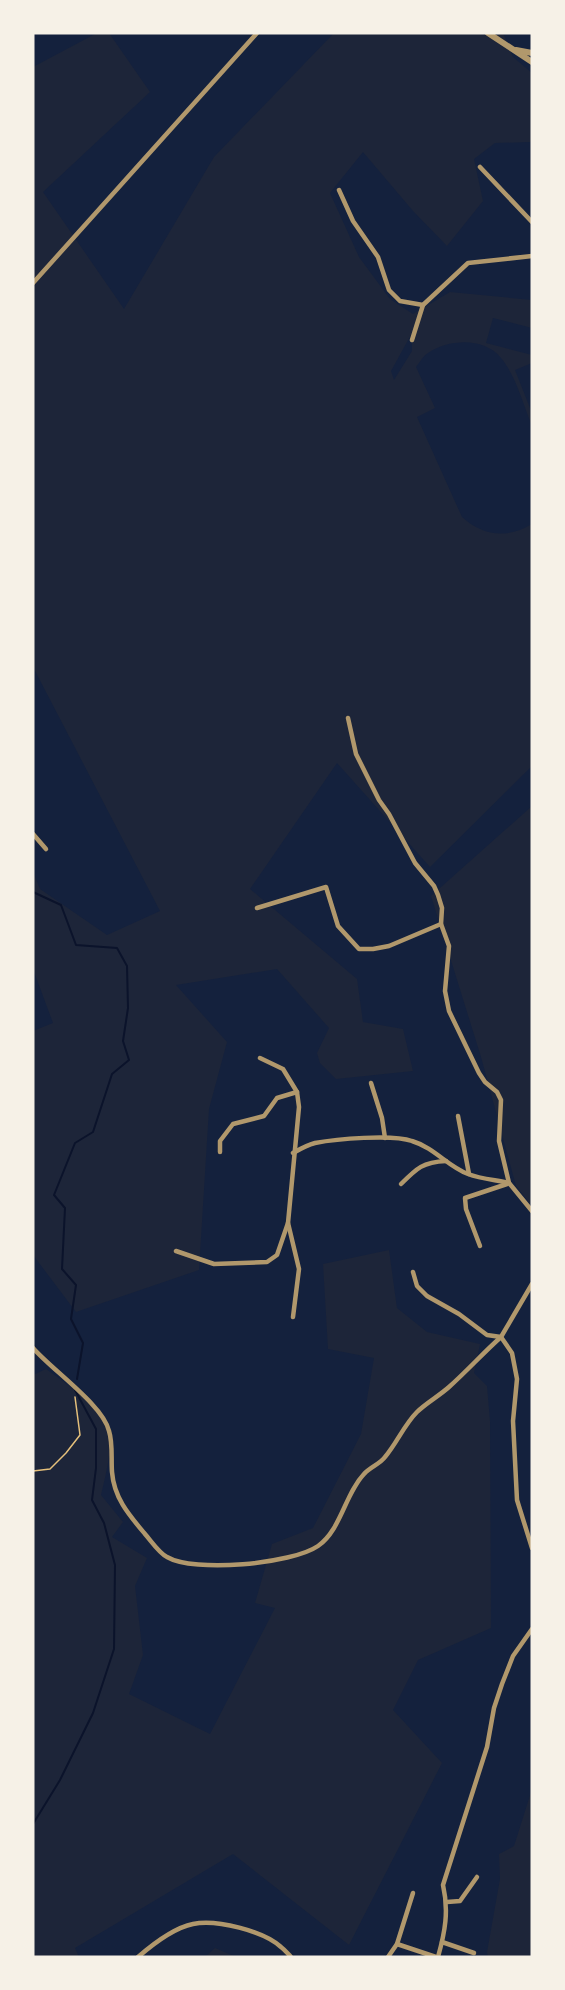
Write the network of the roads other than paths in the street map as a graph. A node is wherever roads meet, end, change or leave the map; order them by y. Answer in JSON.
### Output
{"nodes":[{"id":1,"x":256,"y":33,"type":"edge"},
{"id":2,"x":488,"y":33,"type":"edge"},
{"id":3,"x":513,"y":49,"type":"junction"},
{"id":4,"x":532,"y":53,"type":"edge"},
{"id":5,"x":532,"y":62,"type":"edge"},
{"id":6,"x":480,"y":167,"type":"dead end"},
{"id":7,"x":339,"y":190,"type":"dead end"},
{"id":8,"x":532,"y":222,"type":"edge"},
{"id":9,"x":532,"y":256,"type":"edge"},
{"id":10,"x":33,"y":283,"type":"edge"},
{"id":11,"x":423,"y":305,"type":"junction"},
{"id":12,"x":412,"y":340,"type":"dead end"},
{"id":13,"x":348,"y":718,"type":"dead end"},
{"id":14,"x":33,"y":834,"type":"edge"},
{"id":15,"x":46,"y":849,"type":"dead end"},
{"id":16,"x":256,"y":908,"type":"dead end"},
{"id":17,"x":441,"y":924,"type":"junction"},
{"id":18,"x":260,"y":1058,"type":"dead end"},
{"id":19,"x":371,"y":1083,"type":"dead end"},
{"id":20,"x":297,"y":1092,"type":"junction"},
{"id":21,"x":458,"y":1116,"type":"dead end"},
{"id":22,"x":386,"y":1138,"type":"junction"},
{"id":23,"x":220,"y":1152,"type":"dead end"},
{"id":24,"x":293,"y":1153,"type":"junction"},
{"id":25,"x":446,"y":1161,"type":"junction"},
{"id":26,"x":468,"y":1174,"type":"junction"},
{"id":27,"x":509,"y":1183,"type":"junction"},
{"id":28,"x":401,"y":1184,"type":"dead end"},
{"id":29,"x":532,"y":1211,"type":"edge"},
{"id":30,"x":288,"y":1223,"type":"junction"},
{"id":31,"x":480,"y":1246,"type":"dead end"},
{"id":32,"x":176,"y":1251,"type":"dead end"},
{"id":33,"x":413,"y":1272,"type":"dead end"},
{"id":34,"x":532,"y":1284,"type":"edge"},
{"id":35,"x":293,"y":1317,"type":"dead end"},
{"id":36,"x":501,"y":1337,"type":"junction"},
{"id":37,"x":33,"y":1348,"type":"edge"},
{"id":38,"x":532,"y":1548,"type":"edge"},
{"id":39,"x":532,"y":1629,"type":"edge"},
{"id":40,"x":477,"y":1877,"type":"dead end"},
{"id":41,"x":413,"y":1893,"type":"dead end"},
{"id":42,"x":447,"y":1902,"type":"junction"},
{"id":43,"x":442,"y":1942,"type":"junction"},
{"id":44,"x":397,"y":1944,"type":"junction"},
{"id":45,"x":474,"y":1953,"type":"dead end"},
{"id":46,"x":138,"y":1957,"type":"edge"},
{"id":47,"x":291,"y":1957,"type":"edge"},
{"id":48,"x":388,"y":1957,"type":"edge"},
{"id":49,"x":437,"y":1957,"type":"edge"}],
"edges":[{"from":1,"to":10,"type":"street"},
{"from":2,"to":3,"type":"street"},
{"from":3,"to":4,"type":"street"},
{"from":3,"to":5,"type":"street"},
{"from":6,"to":8,"type":"street"},
{"from":7,"to":11,"type":"street"},
{"from":9,"to":11,"type":"street"},
{"from":11,"to":12,"type":"street"},
{"from":13,"to":17,"type":"street"},
{"from":14,"to":15,"type":"street"},
{"from":16,"to":17,"type":"street"},
{"from":17,"to":27,"type":"street"},
{"from":18,"to":20,"type":"street"},
{"from":19,"to":22,"type":"street"},
{"from":20,"to":23,"type":"street"},
{"from":20,"to":24,"type":"street"},
{"from":21,"to":26,"type":"street"},
{"from":22,"to":24,"type":"street"},
{"from":22,"to":25,"type":"street"},
{"from":24,"to":30,"type":"street"},
{"from":25,"to":26,"type":"street"},
{"from":25,"to":28,"type":"street"},
{"from":26,"to":27,"type":"street"},
{"from":27,"to":29,"type":"street"},
{"from":27,"to":31,"type":"street"},
{"from":30,"to":32,"type":"street"},
{"from":30,"to":35,"type":"street"},
{"from":33,"to":36,"type":"street"},
{"from":34,"to":36,"type":"street"},
{"from":36,"to":37,"type":"street"},
{"from":36,"to":38,"type":"street"},
{"from":39,"to":42,"type":"street"},
{"from":40,"to":42,"type":"street"},
{"from":41,"to":44,"type":"street"},
{"from":42,"to":43,"type":"street"},
{"from":43,"to":45,"type":"street"},
{"from":43,"to":49,"type":"street"},
{"from":44,"to":48,"type":"street"},
{"from":44,"to":49,"type":"street"},
{"from":46,"to":47,"type":"street"}]}
